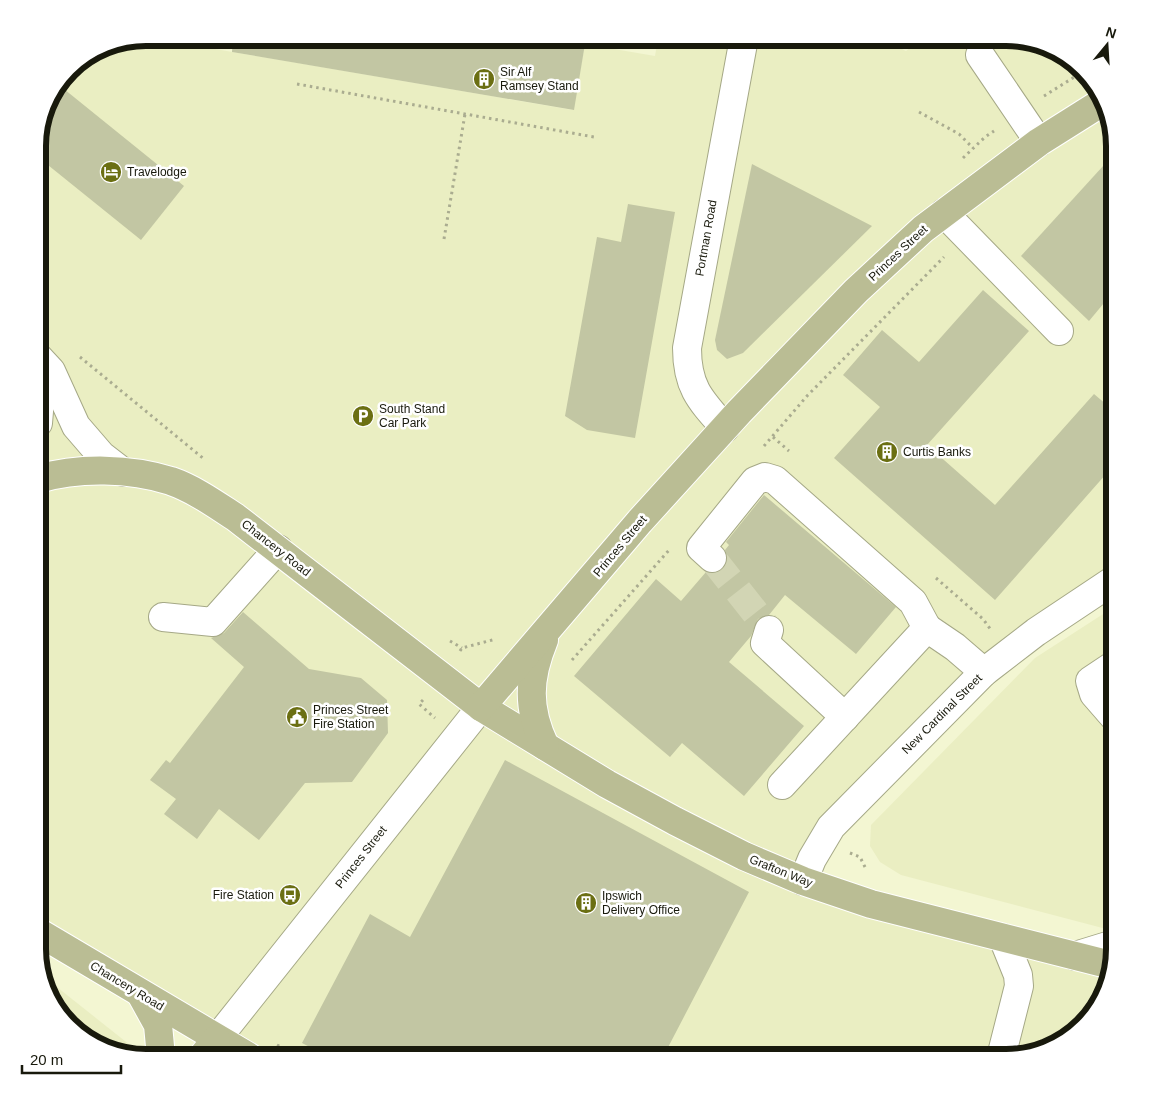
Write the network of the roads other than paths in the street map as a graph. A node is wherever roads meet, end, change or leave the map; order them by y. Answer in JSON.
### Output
{"nodes":[{"id":1,"x":743,"y":46,"type":"edge"},
{"id":2,"x":980,"y":55,"type":"dead end"},
{"id":3,"x":1097,"y":106,"type":"edge"},
{"id":4,"x":1039,"y":142,"type":"junction"},
{"id":5,"x":944,"y":213,"type":"junction"},
{"id":6,"x":1059,"y":331,"type":"dead end"},
{"id":7,"x":46,"y":366,"type":"edge"},
{"id":8,"x":725,"y":428,"type":"junction"},
{"id":9,"x":123,"y":472,"type":"junction"},
{"id":10,"x":46,"y":477,"type":"edge"},
{"id":11,"x":278,"y":549,"type":"junction"},
{"id":12,"x":712,"y":558,"type":"tunnel mouth"},
{"id":13,"x":1106,"y":585,"type":"edge"},
{"id":14,"x":163,"y":617,"type":"dead end"},
{"id":15,"x":927,"y":628,"type":"junction"},
{"id":16,"x":548,"y":629,"type":"junction"},
{"id":17,"x":767,"y":637,"type":"tunnel mouth"},
{"id":18,"x":1106,"y":670,"type":"edge"},
{"id":19,"x":984,"y":672,"type":"junction"},
{"id":20,"x":481,"y":707,"type":"junction"},
{"id":21,"x":1106,"y":708,"type":"edge"},
{"id":22,"x":845,"y":717,"type":"junction"},
{"id":23,"x":545,"y":746,"type":"junction"},
{"id":24,"x":782,"y":785,"type":"dead end"},
{"id":25,"x":803,"y":881,"type":"junction"},
{"id":26,"x":46,"y":937,"type":"edge"},
{"id":27,"x":1003,"y":938,"type":"junction"},
{"id":28,"x":1106,"y":946,"type":"edge"},
{"id":29,"x":1075,"y":956,"type":"junction"},
{"id":30,"x":1105,"y":963,"type":"edge"},
{"id":31,"x":141,"y":994,"type":"junction"},
{"id":32,"x":160,"y":1049,"type":"edge"},
{"id":33,"x":209,"y":1049,"type":"edge"},
{"id":34,"x":1003,"y":1049,"type":"edge"}],
"edges":[{"from":1,"to":8,"type":"street","name":"Portman Road"},
{"from":2,"to":4,"type":"street"},
{"from":3,"to":4,"type":"main road","name":"Princes Street"},
{"from":4,"to":5,"type":"main road","name":"Princes Street"},
{"from":5,"to":6,"type":"street"},
{"from":5,"to":8,"type":"main road","name":"Princes Street"},
{"from":7,"to":9,"type":"street"},
{"from":8,"to":16,"type":"main road","name":"Princes Street"},
{"from":9,"to":10,"type":"main road","name":"Chancery Road"},
{"from":9,"to":11,"type":"main road","name":"Chancery Road"},
{"from":11,"to":14,"type":"street"},
{"from":11,"to":20,"type":"main road","name":"Chancery Road"},
{"from":12,"to":15,"type":"street"},
{"from":13,"to":19,"type":"street","name":"New Cardinal Street"},
{"from":15,"to":19,"type":"street"},
{"from":15,"to":22,"type":"street"},
{"from":16,"to":20,"type":"main road","name":"Princes Street"},
{"from":16,"to":23,"type":"main road"},
{"from":17,"to":22,"type":"street"},
{"from":18,"to":21,"type":"street"},
{"from":19,"to":25,"type":"street","name":"New Cardinal Street"},
{"from":20,"to":23,"type":"main road","name":"Grafton Way"},
{"from":20,"to":33,"type":"street","name":"Princes Street"},
{"from":22,"to":24,"type":"street"},
{"from":23,"to":25,"type":"main road","name":"Grafton Way"},
{"from":25,"to":27,"type":"main road","name":"Grafton Way"},
{"from":26,"to":31,"type":"main road","name":"Chancery Road"},
{"from":27,"to":29,"type":"main road","name":"Grafton Way"},
{"from":27,"to":34,"type":"street"},
{"from":28,"to":29,"type":"street"},
{"from":29,"to":30,"type":"main road","name":"Grafton Way"},
{"from":31,"to":32,"type":"main road"},
{"from":31,"to":33,"type":"main road","name":"Chancery Road"}]}
